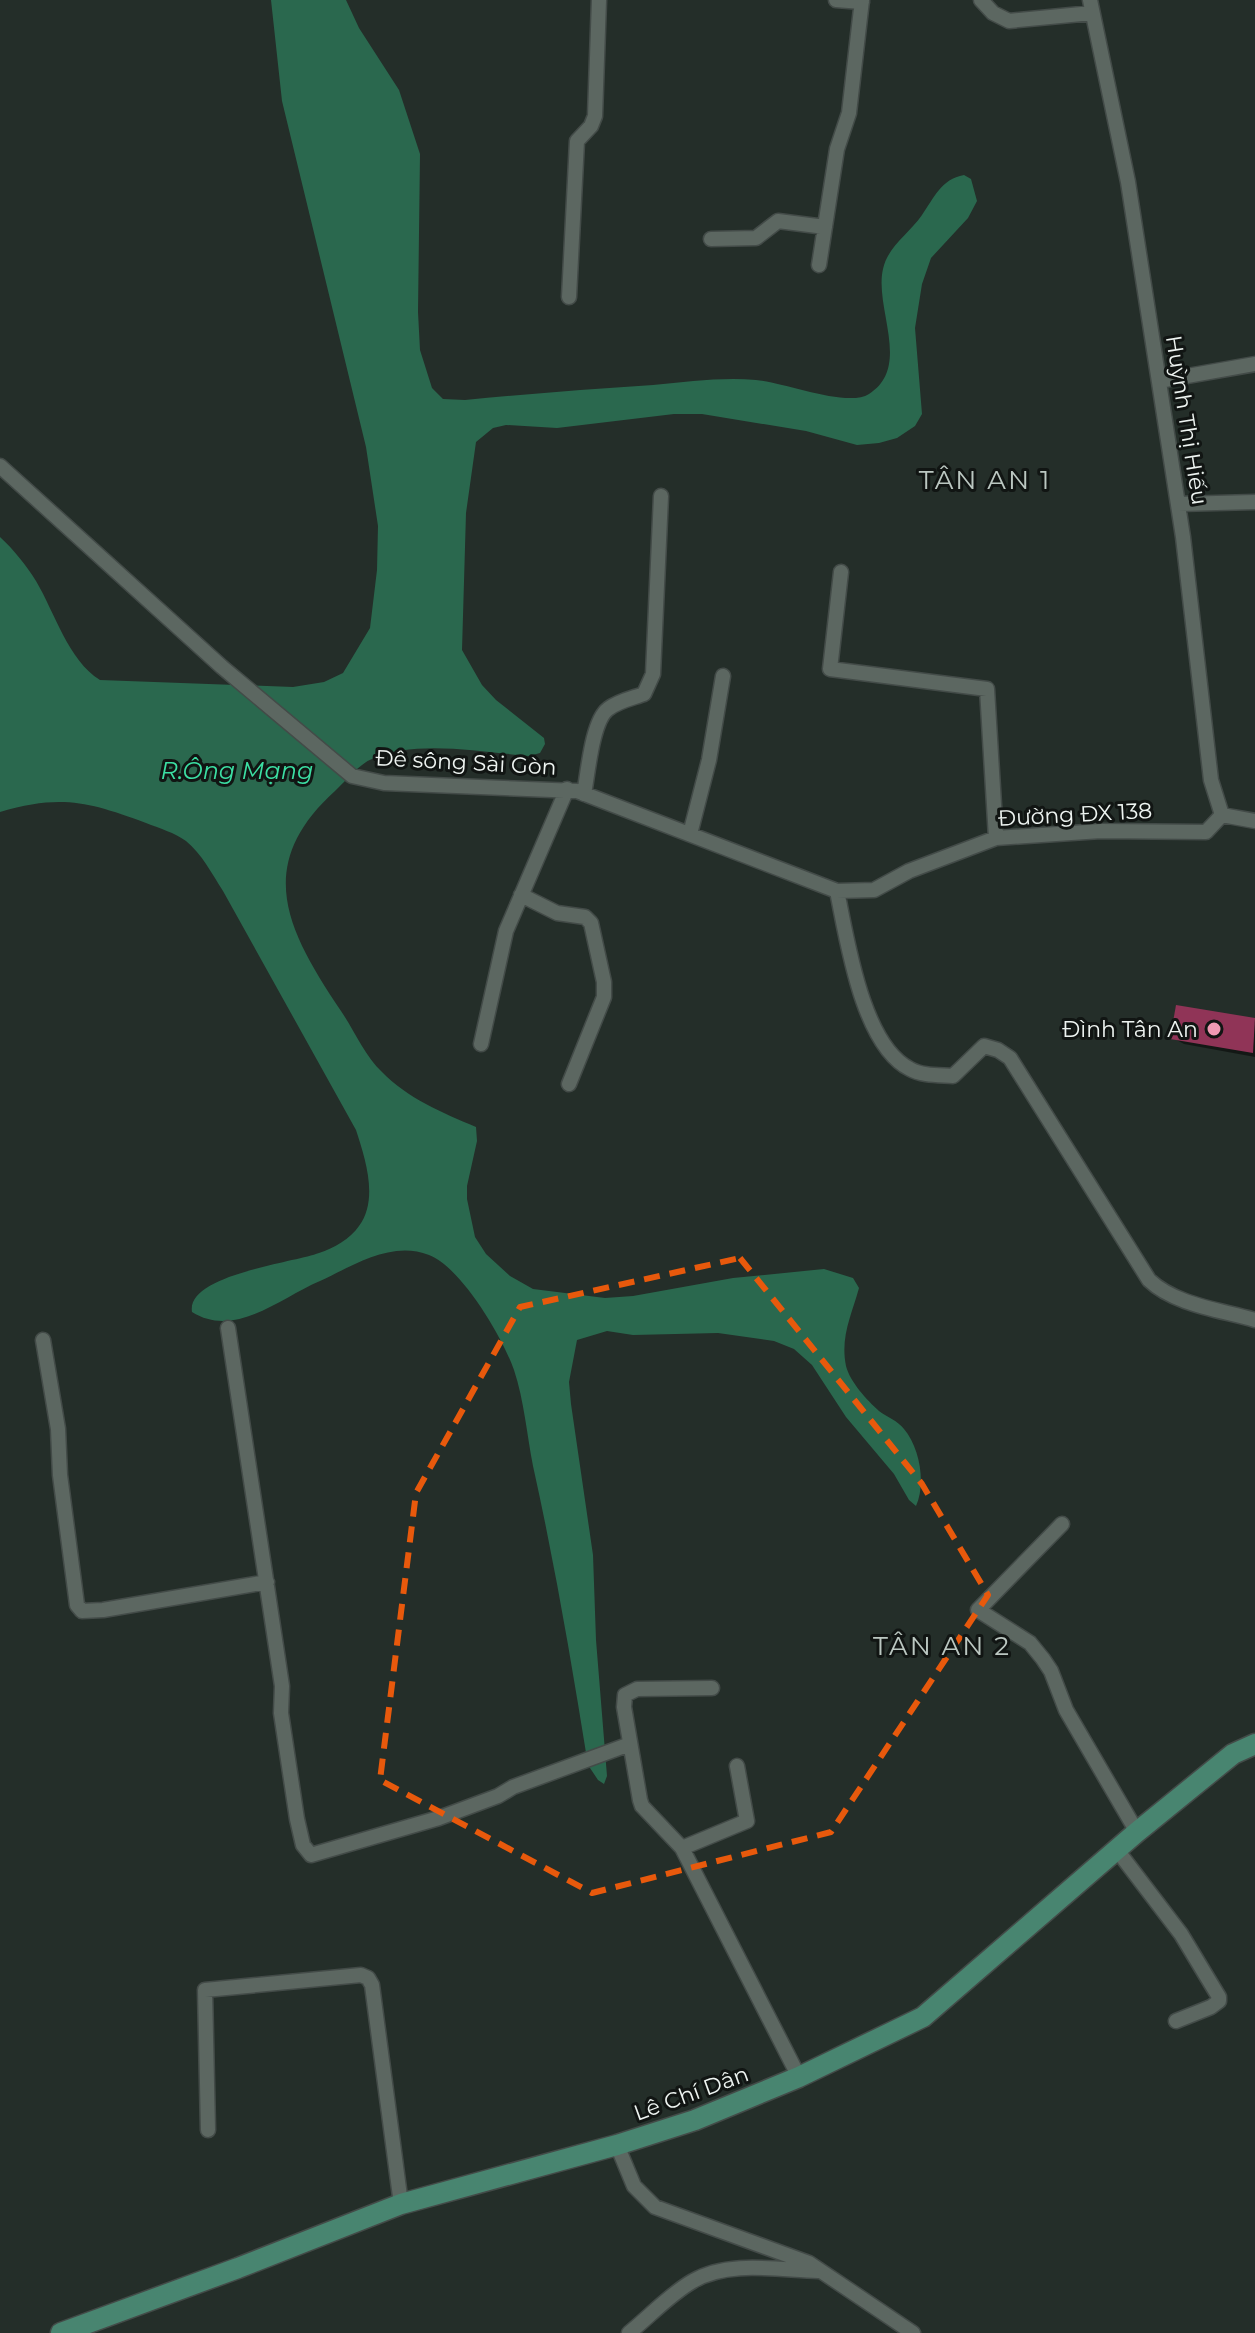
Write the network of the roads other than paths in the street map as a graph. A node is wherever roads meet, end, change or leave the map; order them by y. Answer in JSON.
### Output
{"nodes":[{"id":1,"x":599,"y":0,"type":"edge"},
{"id":2,"x":836,"y":0,"type":"edge"},
{"id":3,"x":981,"y":0,"type":"edge"},
{"id":4,"x":862,"y":1,"type":"edge"},
{"id":5,"x":1091,"y":7,"type":"edge"},
{"id":6,"x":825,"y":227,"type":"junction"},
{"id":7,"x":711,"y":239,"type":"dead end"},
{"id":8,"x":819,"y":265,"type":"dead end"},
{"id":9,"x":569,"y":297,"type":"dead end"},
{"id":10,"x":1255,"y":364,"type":"edge"},
{"id":11,"x":1159,"y":381,"type":"junction"},
{"id":12,"x":0,"y":466,"type":"edge"},
{"id":13,"x":661,"y":496,"type":"dead end"},
{"id":14,"x":1255,"y":502,"type":"edge"},
{"id":15,"x":1178,"y":504,"type":"junction"},
{"id":16,"x":841,"y":572,"type":"dead end"},
{"id":17,"x":723,"y":676,"type":"dead end"},
{"id":18,"x":567,"y":789,"type":"junction"},
{"id":19,"x":584,"y":794,"type":"junction"},
{"id":20,"x":1222,"y":815,"type":"junction"},
{"id":21,"x":1255,"y":821,"type":"edge"},
{"id":22,"x":690,"y":834,"type":"junction"},
{"id":23,"x":996,"y":838,"type":"junction"},
{"id":24,"x":837,"y":891,"type":"junction"},
{"id":25,"x":521,"y":895,"type":"junction"},
{"id":26,"x":481,"y":1044,"type":"dead end"},
{"id":27,"x":569,"y":1084,"type":"dead end"},
{"id":28,"x":1255,"y":1320,"type":"edge"},
{"id":29,"x":228,"y":1328,"type":"dead end"},
{"id":30,"x":43,"y":1340,"type":"dead end"},
{"id":31,"x":1062,"y":1524,"type":"dead end"},
{"id":32,"x":267,"y":1582,"type":"junction"},
{"id":33,"x":712,"y":1688,"type":"dead end"},
{"id":34,"x":630,"y":1744,"type":"junction"},
{"id":35,"x":1255,"y":1744,"type":"edge"},
{"id":36,"x":737,"y":1766,"type":"dead end"},
{"id":37,"x":1137,"y":1832,"type":"junction"},
{"id":38,"x":682,"y":1848,"type":"junction"},
{"id":39,"x":1117,"y":1850,"type":"junction"},
{"id":40,"x":1176,"y":2021,"type":"dead end"},
{"id":41,"x":799,"y":2077,"type":"junction"},
{"id":42,"x":208,"y":2130,"type":"dead end"},
{"id":43,"x":617,"y":2145,"type":"junction"},
{"id":44,"x":401,"y":2204,"type":"junction"},
{"id":45,"x":822,"y":2271,"type":"junction"},
{"id":46,"x":61,"y":2333,"type":"edge"},
{"id":47,"x":629,"y":2333,"type":"edge"},
{"id":48,"x":913,"y":2333,"type":"edge"}],
"edges":[{"from":1,"to":9,"type":"street"},
{"from":2,"to":4,"type":"street"},
{"from":3,"to":5,"type":"street"},
{"from":4,"to":6,"type":"street"},
{"from":5,"to":11,"type":"street","name":"Huỳnh Thị Hiếu"},
{"from":6,"to":7,"type":"street"},
{"from":6,"to":8,"type":"street"},
{"from":10,"to":11,"type":"street"},
{"from":11,"to":15,"type":"street","name":"Huỳnh Thị Hiếu"},
{"from":12,"to":18,"type":"street","name":"Đê sông Sài Gòn"},
{"from":13,"to":19,"type":"street"},
{"from":14,"to":15,"type":"street"},
{"from":15,"to":20,"type":"street","name":"Huỳnh Thị Hiếu"},
{"from":16,"to":23,"type":"street"},
{"from":17,"to":22,"type":"street"},
{"from":18,"to":19,"type":"street","name":"Đê sông Sài Gòn"},
{"from":18,"to":25,"type":"street"},
{"from":19,"to":22,"type":"street","name":"Đê sông Sài Gòn"},
{"from":20,"to":21,"type":"street"},
{"from":20,"to":23,"type":"street","name":"Đường ĐX 138"},
{"from":22,"to":24,"type":"street","name":"Đê sông Sài Gòn"},
{"from":23,"to":24,"type":"street","name":"Đường ĐX 138"},
{"from":24,"to":28,"type":"street"},
{"from":25,"to":26,"type":"street"},
{"from":25,"to":27,"type":"street"},
{"from":29,"to":32,"type":"street"},
{"from":30,"to":32,"type":"street"},
{"from":31,"to":37,"type":"street"},
{"from":32,"to":34,"type":"street"},
{"from":33,"to":34,"type":"street"},
{"from":34,"to":38,"type":"street"},
{"from":35,"to":37,"type":"street","name":"Lê Chí Dân"},
{"from":36,"to":38,"type":"street"},
{"from":37,"to":39,"type":"street","name":"Lê Chí Dân"},
{"from":38,"to":41,"type":"street"},
{"from":39,"to":40,"type":"street"},
{"from":39,"to":41,"type":"street","name":"Lê Chí Dân"},
{"from":41,"to":43,"type":"street","name":"Lê Chí Dân"},
{"from":42,"to":44,"type":"street"},
{"from":43,"to":44,"type":"street","name":"Lê Chí Dân"},
{"from":43,"to":45,"type":"street"},
{"from":44,"to":46,"type":"street","name":"Lê Chí Dân"},
{"from":45,"to":47,"type":"street"},
{"from":45,"to":48,"type":"street"}]}
